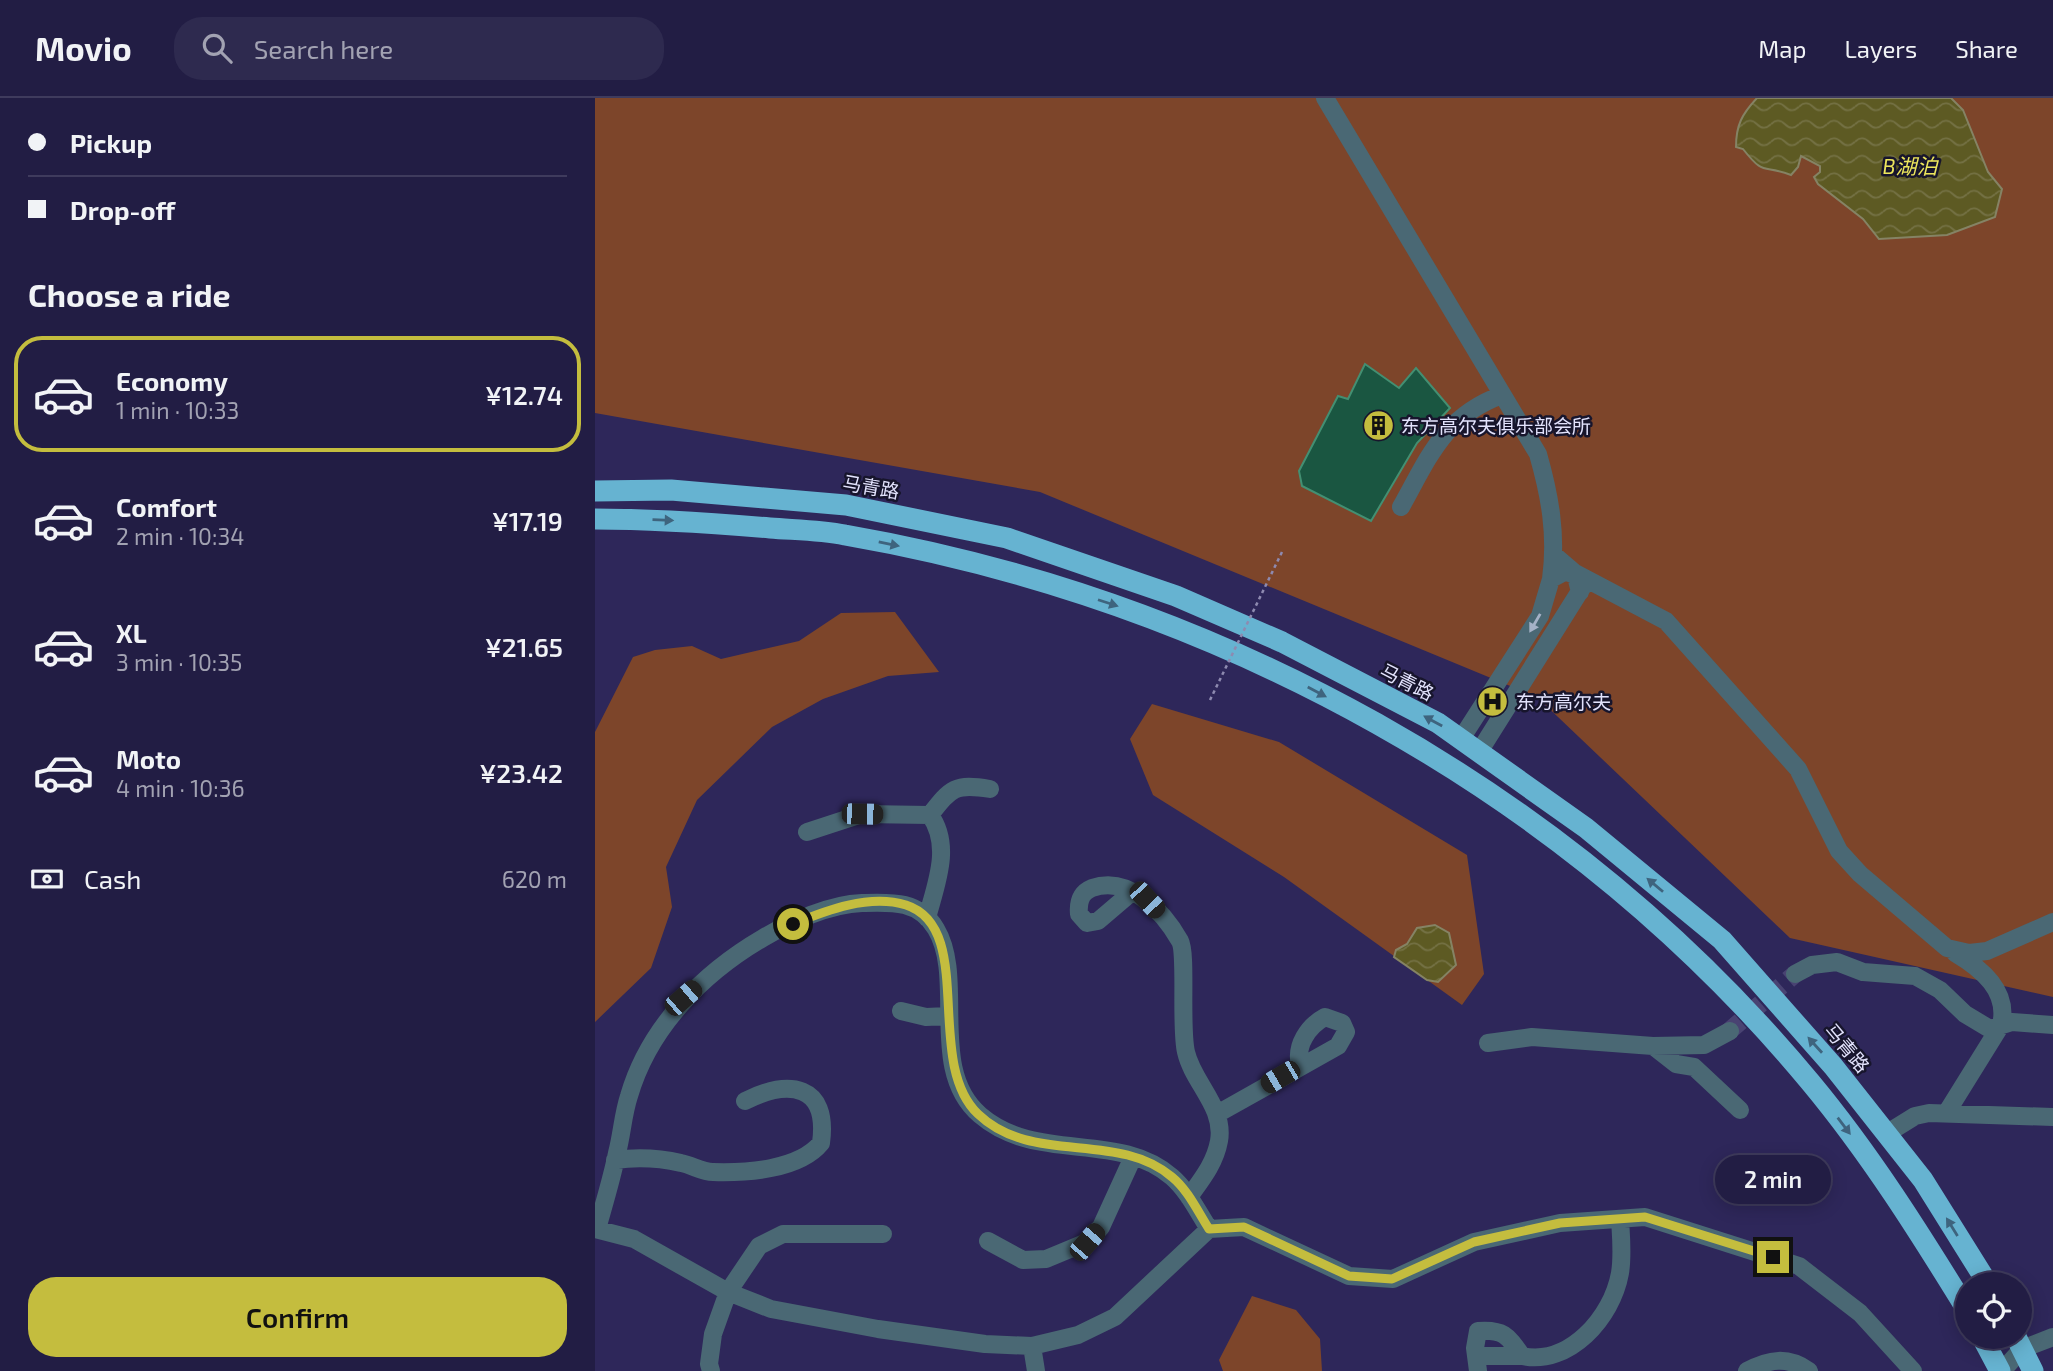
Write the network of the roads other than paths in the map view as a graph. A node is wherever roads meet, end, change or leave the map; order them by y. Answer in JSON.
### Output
{"nodes":[{"id":1,"x":1325,"y":98,"type":"edge"},
{"id":2,"x":1502,"y":395,"type":"junction"},
{"id":3,"x":595,"y":491,"type":"edge"},
{"id":4,"x":1401,"y":507,"type":"dead end"},
{"id":5,"x":595,"y":519,"type":"edge"},
{"id":6,"x":1554,"y":555,"type":"junction"},
{"id":7,"x":1551,"y":579,"type":"junction"},
{"id":8,"x":1584,"y":586,"type":"junction"},
{"id":9,"x":1461,"y":738,"type":"junction"},
{"id":10,"x":1479,"y":752,"type":"junction"},
{"id":11,"x":990,"y":789,"type":"dead end"},
{"id":12,"x":930,"y":815,"type":"junction"},
{"id":13,"x":807,"y":832,"type":"dead end"},
{"id":14,"x":1132,"y":892,"type":"dead end"},
{"id":15,"x":927,"y":918,"type":"junction"},
{"id":16,"x":2053,"y":922,"type":"edge"},
{"id":17,"x":1947,"y":948,"type":"junction"},
{"id":18,"x":1795,"y":974,"type":"tunnel mouth"},
{"id":19,"x":901,"y":1012,"type":"dead end"},
{"id":20,"x":948,"y":1016,"type":"junction"},
{"id":21,"x":2053,"y":1025,"type":"edge"},
{"id":22,"x":2001,"y":1026,"type":"junction"},
{"id":23,"x":1730,"y":1031,"type":"tunnel mouth"},
{"id":24,"x":1488,"y":1043,"type":"dead end"},
{"id":25,"x":1653,"y":1046,"type":"junction"},
{"id":26,"x":1300,"y":1065,"type":"dead end"},
{"id":27,"x":745,"y":1101,"type":"dead end"},
{"id":28,"x":1740,"y":1110,"type":"dead end"},
{"id":29,"x":1947,"y":1112,"type":"junction"},
{"id":30,"x":1217,"y":1114,"type":"junction"},
{"id":31,"x":2053,"y":1117,"type":"edge"},
{"id":32,"x":1887,"y":1134,"type":"junction"},
{"id":33,"x":1133,"y":1157,"type":"junction"},
{"id":34,"x":615,"y":1160,"type":"junction"},
{"id":35,"x":1189,"y":1197,"type":"junction"},
{"id":36,"x":1620,"y":1219,"type":"junction"},
{"id":37,"x":596,"y":1229,"type":"edge"},
{"id":38,"x":1209,"y":1229,"type":"junction"},
{"id":39,"x":883,"y":1234,"type":"dead end"},
{"id":40,"x":988,"y":1241,"type":"dead end"},
{"id":41,"x":1980,"y":1272,"type":"edge"},
{"id":42,"x":1955,"y":1291,"type":"edge"},
{"id":43,"x":728,"y":1292,"type":"junction"},
{"id":44,"x":2053,"y":1337,"type":"edge"},
{"id":45,"x":2032,"y":1341,"type":"edge"},
{"id":46,"x":1032,"y":1346,"type":"junction"},
{"id":47,"x":1989,"y":1349,"type":"edge"},
{"id":48,"x":2015,"y":1349,"type":"edge"},
{"id":49,"x":2022,"y":1349,"type":"edge"},
{"id":50,"x":1522,"y":1356,"type":"junction"},
{"id":51,"x":1477,"y":1363,"type":"edge"},
{"id":52,"x":1904,"y":1367,"type":"edge"},
{"id":53,"x":711,"y":1371,"type":"edge"},
{"id":54,"x":1036,"y":1371,"type":"edge"},
{"id":55,"x":1747,"y":1371,"type":"edge"},
{"id":56,"x":1809,"y":1371,"type":"edge"},
{"id":57,"x":2001,"y":1371,"type":"edge"},
{"id":58,"x":2033,"y":1371,"type":"edge"}],
"edges":[{"from":1,"to":2,"type":"street"},
{"from":2,"to":4,"type":"street"},
{"from":2,"to":6,"type":"street"},
{"from":9,"to":3,"type":"highway","name":"马青路","one_way":true},
{"from":5,"to":42,"type":"highway","one_way":true},
{"from":6,"to":7,"type":"street"},
{"from":6,"to":8,"type":"street"},
{"from":7,"to":8,"type":"street"},
{"from":7,"to":9,"type":"street","one_way":true},
{"from":8,"to":10,"type":"street"},
{"from":8,"to":17,"type":"street"},
{"from":9,"to":10,"type":"highway","name":"马青路"},
{"from":32,"to":10,"type":"highway","name":"马青路","one_way":true},
{"from":11,"to":12,"type":"street"},
{"from":12,"to":13,"type":"street"},
{"from":12,"to":15,"type":"street"},
{"from":14,"to":30,"type":"street"},
{"from":15,"to":20,"type":"street"},
{"from":15,"to":34,"type":"street"},
{"from":16,"to":17,"type":"street"},
{"from":17,"to":22,"type":"street"},
{"from":18,"to":22,"type":"street"},
{"from":19,"to":20,"type":"street"},
{"from":20,"to":33,"type":"street"},
{"from":21,"to":22,"type":"street"},
{"from":22,"to":29,"type":"street"},
{"from":23,"to":25,"type":"street"},
{"from":24,"to":25,"type":"street"},
{"from":25,"to":28,"type":"street"},
{"from":26,"to":30,"type":"street"},
{"from":27,"to":34,"type":"street"},
{"from":29,"to":31,"type":"street"},
{"from":29,"to":32,"type":"street"},
{"from":30,"to":35,"type":"street"},
{"from":41,"to":32,"type":"highway","name":"马青路","one_way":true},
{"from":33,"to":35,"type":"street"},
{"from":33,"to":40,"type":"street"},
{"from":34,"to":37,"type":"street"},
{"from":35,"to":38,"type":"street"},
{"from":36,"to":38,"type":"street"},
{"from":36,"to":50,"type":"street"},
{"from":36,"to":52,"type":"street"},
{"from":37,"to":43,"type":"street"},
{"from":38,"to":46,"type":"street"},
{"from":39,"to":43,"type":"street"},
{"from":43,"to":46,"type":"street"},
{"from":43,"to":53,"type":"street"},
{"from":44,"to":45,"type":"street"},
{"from":46,"to":54,"type":"street"},
{"from":47,"to":57,"type":"highway"},
{"from":48,"to":57,"type":"street"},
{"from":49,"to":58,"type":"highway"},
{"from":50,"to":51,"type":"street"},
{"from":50,"to":51,"type":"street"},
{"from":55,"to":56,"type":"street"}]}
